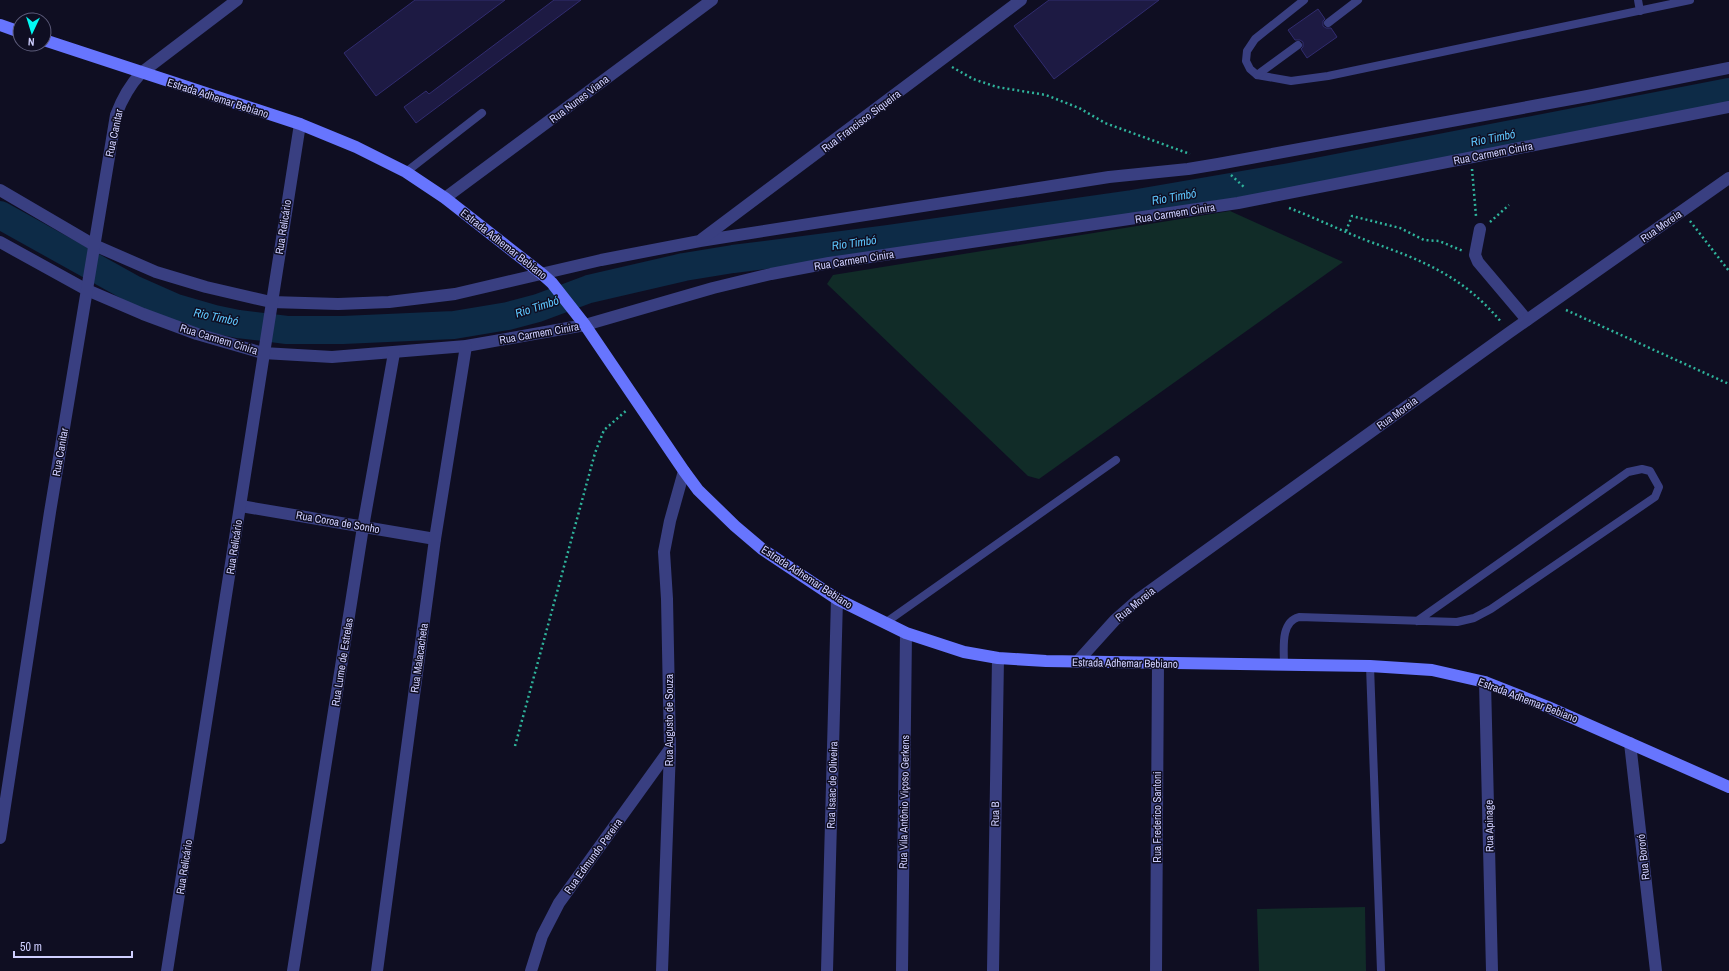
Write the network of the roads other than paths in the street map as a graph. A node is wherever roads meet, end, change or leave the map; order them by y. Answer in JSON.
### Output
{"nodes":[{"id":1,"x":237,"y":0,"type":"edge"},
{"id":2,"x":712,"y":0,"type":"edge"},
{"id":3,"x":1021,"y":0,"type":"edge"},
{"id":4,"x":1304,"y":0,"type":"edge"},
{"id":5,"x":1358,"y":0,"type":"edge"},
{"id":6,"x":1638,"y":0,"type":"edge"},
{"id":7,"x":1690,"y":0,"type":"edge"},
{"id":8,"x":1640,"y":10,"type":"junction"},
{"id":9,"x":1328,"y":23,"type":"dead end"},
{"id":10,"x":0,"y":25,"type":"edge"},
{"id":11,"x":12,"y":29,"type":"edge"},
{"id":12,"x":52,"y":43,"type":"edge"},
{"id":13,"x":1298,"y":45,"type":"dead end"},
{"id":14,"x":1729,"y":68,"type":"edge"},
{"id":15,"x":141,"y":73,"type":"junction"},
{"id":16,"x":1257,"y":75,"type":"junction"},
{"id":17,"x":1729,"y":107,"type":"edge"},
{"id":18,"x":482,"y":114,"type":"dead end"},
{"id":19,"x":300,"y":124,"type":"junction"},
{"id":20,"x":406,"y":172,"type":"junction"},
{"id":21,"x":1729,"y":178,"type":"edge"},
{"id":22,"x":0,"y":190,"type":"edge"},
{"id":23,"x":445,"y":198,"type":"junction"},
{"id":24,"x":1480,"y":230,"type":"road end"},
{"id":25,"x":700,"y":241,"type":"junction"},
{"id":26,"x":0,"y":242,"type":"edge"},
{"id":27,"x":94,"y":248,"type":"junction"},
{"id":28,"x":542,"y":274,"type":"junction"},
{"id":29,"x":88,"y":284,"type":"junction"},
{"id":30,"x":270,"y":307,"type":"junction"},
{"id":31,"x":1527,"y":320,"type":"junction"},
{"id":32,"x":585,"y":325,"type":"junction"},
{"id":33,"x":466,"y":346,"type":"junction"},
{"id":34,"x":264,"y":348,"type":"junction"},
{"id":35,"x":394,"y":353,"type":"junction"},
{"id":36,"x":1116,"y":460,"type":"dead end"},
{"id":37,"x":684,"y":471,"type":"junction"},
{"id":38,"x":241,"y":506,"type":"junction"},
{"id":39,"x":363,"y":527,"type":"junction"},
{"id":40,"x":435,"y":539,"type":"junction"},
{"id":41,"x":837,"y":599,"type":"junction"},
{"id":42,"x":1417,"y":621,"type":"junction"},
{"id":43,"x":885,"y":623,"type":"junction"},
{"id":44,"x":906,"y":634,"type":"junction"},
{"id":45,"x":998,"y":658,"type":"junction"},
{"id":46,"x":1077,"y":662,"type":"junction"},
{"id":47,"x":1158,"y":664,"type":"junction"},
{"id":48,"x":1284,"y":665,"type":"junction"},
{"id":49,"x":1370,"y":666,"type":"junction"},
{"id":50,"x":1485,"y":682,"type":"junction"},
{"id":51,"x":1630,"y":743,"type":"junction"},
{"id":52,"x":670,"y":749,"type":"junction"},
{"id":53,"x":1729,"y":787,"type":"edge"},
{"id":54,"x":0,"y":838,"type":"edge"},
{"id":55,"x":168,"y":971,"type":"edge"},
{"id":56,"x":293,"y":971,"type":"edge"},
{"id":57,"x":377,"y":971,"type":"edge"},
{"id":58,"x":531,"y":971,"type":"edge"},
{"id":59,"x":662,"y":971,"type":"edge"},
{"id":60,"x":827,"y":971,"type":"edge"},
{"id":61,"x":902,"y":971,"type":"edge"},
{"id":62,"x":993,"y":971,"type":"edge"},
{"id":63,"x":1156,"y":971,"type":"edge"},
{"id":64,"x":1381,"y":971,"type":"edge"},
{"id":65,"x":1492,"y":971,"type":"edge"},
{"id":66,"x":1656,"y":971,"type":"edge"}],
"edges":[{"from":1,"to":15,"type":"street","name":"Rua Canitar"},
{"from":2,"to":23,"type":"street","name":"Rua Nunes Viana"},
{"from":3,"to":25,"type":"street","name":"Rua Francisco Siqueira"},
{"from":4,"to":16,"type":"lane"},
{"from":5,"to":9,"type":"lane"},
{"from":6,"to":8,"type":"lane"},
{"from":7,"to":8,"type":"lane"},
{"from":8,"to":16,"type":"lane"},
{"from":10,"to":11,"type":"main road"},
{"from":12,"to":15,"type":"main road","name":"Estrada Adhemar Bebiano"},
{"from":13,"to":16,"type":"lane"},
{"from":14,"to":25,"type":"street"},
{"from":15,"to":19,"type":"main road","name":"Estrada Adhemar Bebiano"},
{"from":15,"to":27,"type":"street","name":"Rua Canitar"},
{"from":17,"to":32,"type":"street","name":"Rua Carmem Cinira"},
{"from":18,"to":20,"type":"lane"},
{"from":19,"to":20,"type":"main road","name":"Estrada Adhemar Bebiano"},
{"from":19,"to":30,"type":"street","name":"Rua Relicário"},
{"from":20,"to":23,"type":"main road","name":"Estrada Adhemar Bebiano"},
{"from":21,"to":31,"type":"street","name":"Rua Moreia"},
{"from":22,"to":27,"type":"street"},
{"from":23,"to":28,"type":"main road","name":"Estrada Adhemar Bebiano"},
{"from":24,"to":31,"type":"street"},
{"from":25,"to":28,"type":"street"},
{"from":26,"to":29,"type":"street","name":"Rua Carmem Cinira"},
{"from":27,"to":29,"type":"street","name":"Rua Canitar"},
{"from":27,"to":30,"type":"street"},
{"from":28,"to":30,"type":"street"},
{"from":28,"to":32,"type":"main road","name":"Estrada Adhemar Bebiano"},
{"from":29,"to":34,"type":"street","name":"Rua Carmem Cinira"},
{"from":29,"to":54,"type":"street","name":"Rua Canitar"},
{"from":30,"to":34,"type":"street","name":"Rua Relicário"},
{"from":31,"to":46,"type":"street","name":"Rua Moreia"},
{"from":32,"to":33,"type":"street","name":"Rua Carmem Cinira"},
{"from":32,"to":37,"type":"main road","name":"Estrada Adhemar Bebiano"},
{"from":33,"to":35,"type":"street","name":"Rua Carmem Cinira"},
{"from":33,"to":40,"type":"street","name":"Rua Malacacheta"},
{"from":34,"to":35,"type":"street","name":"Rua Carmem Cinira"},
{"from":34,"to":38,"type":"street","name":"Rua Relicário"},
{"from":35,"to":39,"type":"street","name":"Rua Lume de Estrelas"},
{"from":36,"to":43,"type":"lane"},
{"from":37,"to":41,"type":"main road","name":"Estrada Adhemar Bebiano"},
{"from":37,"to":52,"type":"street","name":"Rua Augusto de Souza"},
{"from":38,"to":39,"type":"street","name":"Rua Coroa de Sonho"},
{"from":38,"to":55,"type":"street","name":"Rua Relicário"},
{"from":39,"to":40,"type":"street","name":"Rua Coroa de Sonho"},
{"from":39,"to":56,"type":"street","name":"Rua Lume de Estrelas"},
{"from":40,"to":57,"type":"street","name":"Rua Malacacheta"},
{"from":41,"to":43,"type":"main road","name":"Estrada Adhemar Bebiano"},
{"from":41,"to":60,"type":"street","name":"Rua Isaac de Oliveira"},
{"from":42,"to":42,"type":"lane"},
{"from":42,"to":48,"type":"lane"},
{"from":43,"to":44,"type":"main road","name":"Estrada Adhemar Bebiano"},
{"from":44,"to":45,"type":"main road","name":"Estrada Adhemar Bebiano"},
{"from":44,"to":61,"type":"street","name":"Rua Vila Antônio Viçoso Gerkens"},
{"from":45,"to":46,"type":"main road","name":"Estrada Adhemar Bebiano"},
{"from":45,"to":62,"type":"street","name":"Rua B"},
{"from":46,"to":47,"type":"main road","name":"Estrada Adhemar Bebiano"},
{"from":47,"to":48,"type":"main road","name":"Estrada Adhemar Bebiano"},
{"from":47,"to":63,"type":"street","name":"Rua Frederico Santoni"},
{"from":48,"to":49,"type":"main road","name":"Estrada Adhemar Bebiano"},
{"from":49,"to":50,"type":"main road","name":"Estrada Adhemar Bebiano"},
{"from":49,"to":64,"type":"lane"},
{"from":50,"to":51,"type":"main road","name":"Estrada Adhemar Bebiano"},
{"from":50,"to":65,"type":"street","name":"Rua Apinage"},
{"from":51,"to":53,"type":"main road","name":"Estrada Adhemar Bebiano"},
{"from":51,"to":66,"type":"street","name":"Rua Bororó"},
{"from":52,"to":58,"type":"street","name":"Rua Edmundo Pereira"},
{"from":52,"to":59,"type":"street","name":"Rua Augusto de Souza"}]}
